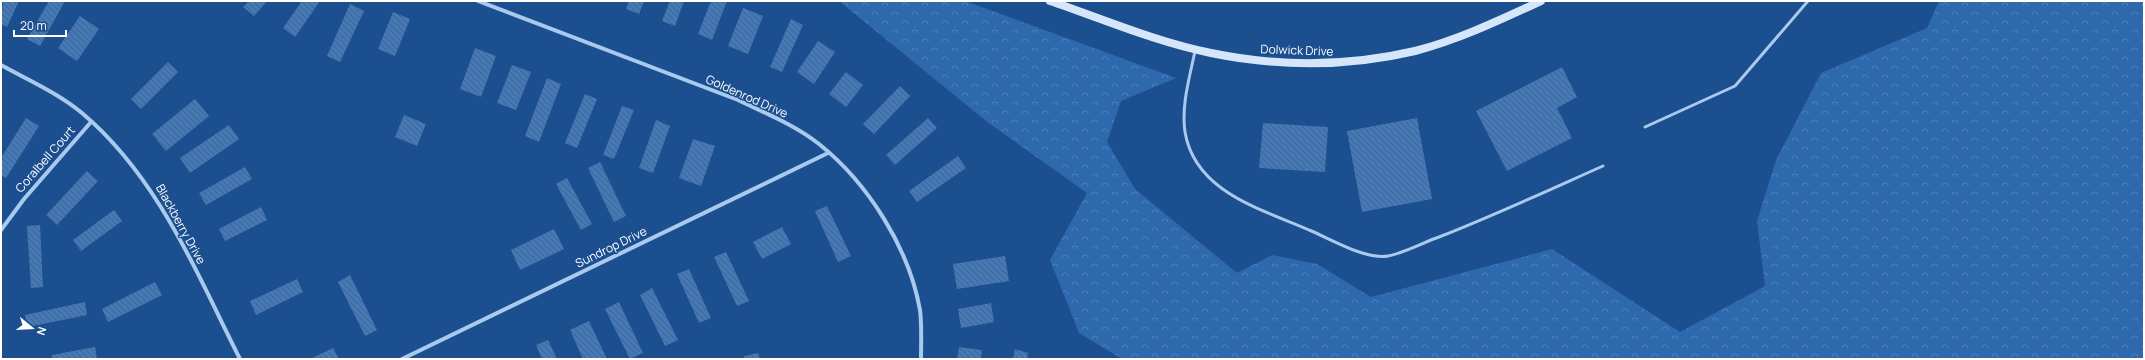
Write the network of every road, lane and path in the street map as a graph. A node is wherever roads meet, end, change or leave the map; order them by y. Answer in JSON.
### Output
{"nodes":[{"id":1,"x":478,"y":1,"type":"edge"},
{"id":2,"x":1053,"y":1,"type":"edge"},
{"id":3,"x":1541,"y":1,"type":"edge"},
{"id":4,"x":1808,"y":1,"type":"edge"},
{"id":5,"x":1195,"y":49,"type":"junction"},
{"id":6,"x":1,"y":65,"type":"edge"},
{"id":7,"x":91,"y":122,"type":"junction"},
{"id":8,"x":1645,"y":127,"type":"dead end"},
{"id":9,"x":828,"y":152,"type":"junction"},
{"id":10,"x":1603,"y":166,"type":"dead end"},
{"id":11,"x":1,"y":230,"type":"edge"},
{"id":12,"x":240,"y":359,"type":"edge"},
{"id":13,"x":402,"y":359,"type":"edge"},
{"id":14,"x":921,"y":359,"type":"edge"}],
"edges":[{"from":1,"to":9,"type":"street","name":"Goldenrod Drive"},
{"from":2,"to":5,"type":"main road","name":"Dolwick Drive"},
{"from":3,"to":5,"type":"main road","name":"Dolwick Drive"},
{"from":4,"to":8,"type":"lane"},
{"from":5,"to":10,"type":"lane"},
{"from":6,"to":7,"type":"street","name":"Blackberry Drive"},
{"from":7,"to":11,"type":"street","name":"Coralbell Court"},
{"from":7,"to":12,"type":"street","name":"Blackberry Drive"},
{"from":9,"to":13,"type":"street","name":"Sundrop Drive"},
{"from":9,"to":14,"type":"street","name":"Goldenrod Drive"}]}
